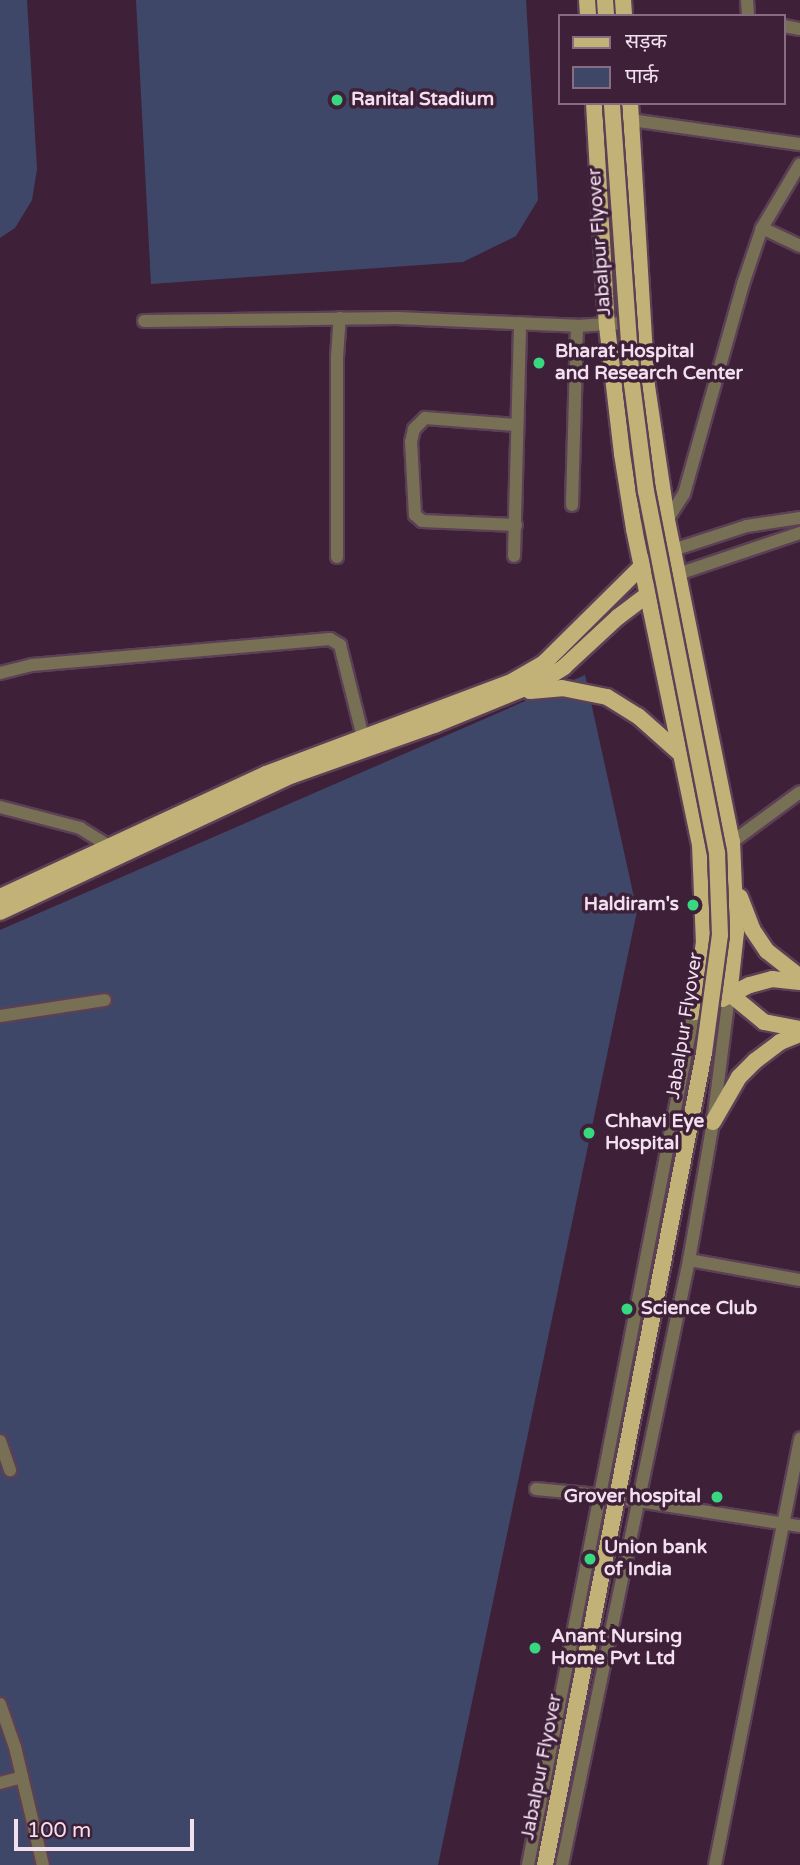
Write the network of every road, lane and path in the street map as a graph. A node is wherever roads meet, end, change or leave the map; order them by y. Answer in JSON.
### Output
{"nodes":[{"id":1,"x":594,"y":105,"type":"edge"},
{"id":2,"x":612,"y":105,"type":"edge"},
{"id":3,"x":630,"y":105,"type":"edge"},
{"id":4,"x":631,"y":120,"type":"junction"},
{"id":5,"x":800,"y":144,"type":"edge"},
{"id":6,"x":800,"y":164,"type":"edge"},
{"id":7,"x":762,"y":228,"type":"junction"},
{"id":8,"x":800,"y":246,"type":"edge"},
{"id":9,"x":340,"y":318,"type":"junction"},
{"id":10,"x":144,"y":321,"type":"dead end"},
{"id":11,"x":641,"y":321,"type":"junction"},
{"id":12,"x":520,"y":323,"type":"junction"},
{"id":13,"x":577,"y":326,"type":"junction"},
{"id":14,"x":607,"y":326,"type":"junction"},
{"id":15,"x":516,"y":425,"type":"junction"},
{"id":16,"x":572,"y":505,"type":"dead end"},
{"id":17,"x":800,"y":518,"type":"edge"},
{"id":18,"x":667,"y":520,"type":"junction"},
{"id":19,"x":516,"y":526,"type":"junction"},
{"id":20,"x":634,"y":529,"type":"junction"},
{"id":21,"x":800,"y":533,"type":"edge"},
{"id":22,"x":673,"y":550,"type":"junction"},
{"id":23,"x":514,"y":555,"type":"dead end"},
{"id":24,"x":337,"y":557,"type":"dead end"},
{"id":25,"x":642,"y":566,"type":"junction"},
{"id":26,"x":678,"y":574,"type":"junction"},
{"id":27,"x":648,"y":594,"type":"junction"},
{"id":28,"x":0,"y":673,"type":"edge"},
{"id":29,"x":516,"y":693,"type":"junction"},
{"id":30,"x":363,"y":737,"type":"junction"},
{"id":31,"x":682,"y":755,"type":"junction"},
{"id":32,"x":800,"y":792,"type":"edge"},
{"id":33,"x":0,"y":807,"type":"edge"},
{"id":34,"x":732,"y":842,"type":"junction"},
{"id":35,"x":111,"y":847,"type":"junction"},
{"id":36,"x":736,"y":888,"type":"junction"},
{"id":37,"x":0,"y":897,"type":"edge"},
{"id":38,"x":0,"y":912,"type":"edge"},
{"id":39,"x":702,"y":963,"type":"junction"},
{"id":40,"x":800,"y":980,"type":"edge"},
{"id":41,"x":729,"y":996,"type":"junction"},
{"id":42,"x":105,"y":1000,"type":"dead end"},
{"id":43,"x":694,"y":1012,"type":"junction"},
{"id":44,"x":0,"y":1016,"type":"edge"},
{"id":45,"x":800,"y":1031,"type":"edge"},
{"id":46,"x":713,"y":1122,"type":"junction"},
{"id":47,"x":689,"y":1261,"type":"junction"},
{"id":48,"x":800,"y":1280,"type":"edge"},
{"id":49,"x":800,"y":1438,"type":"edge"},
{"id":50,"x":0,"y":1441,"type":"edge"},
{"id":51,"x":10,"y":1469,"type":"dead end"},
{"id":52,"x":536,"y":1489,"type":"dead end"},
{"id":53,"x":599,"y":1495,"type":"junction"},
{"id":54,"x":636,"y":1503,"type":"junction"},
{"id":55,"x":785,"y":1524,"type":"junction"},
{"id":56,"x":800,"y":1526,"type":"edge"},
{"id":57,"x":0,"y":1704,"type":"edge"},
{"id":58,"x":22,"y":1777,"type":"junction"},
{"id":59,"x":0,"y":1783,"type":"edge"},
{"id":60,"x":43,"y":1865,"type":"edge"},
{"id":61,"x":528,"y":1865,"type":"edge"},
{"id":62,"x":545,"y":1865,"type":"edge"},
{"id":63,"x":562,"y":1865,"type":"edge"},
{"id":64,"x":715,"y":1865,"type":"edge"}],
"edges":[{"from":1,"to":14,"type":"main road"},
{"from":2,"to":62,"type":"main road","name":"Jabalpur Flyover","bridge":true},
{"from":3,"to":4,"type":"main road"},
{"from":4,"to":5,"type":"street"},
{"from":4,"to":11,"type":"main road"},
{"from":6,"to":7,"type":"street"},
{"from":7,"to":8,"type":"street"},
{"from":7,"to":18,"type":"street"},
{"from":9,"to":10,"type":"street"},
{"from":9,"to":12,"type":"street"},
{"from":9,"to":24,"type":"street"},
{"from":11,"to":14,"type":"street"},
{"from":11,"to":18,"type":"main road"},
{"from":12,"to":13,"type":"street"},
{"from":12,"to":15,"type":"street"},
{"from":13,"to":14,"type":"street"},
{"from":13,"to":16,"type":"street"},
{"from":14,"to":20,"type":"main road"},
{"from":15,"to":19,"type":"street"},
{"from":15,"to":19,"type":"street"},
{"from":17,"to":22,"type":"street"},
{"from":18,"to":20,"type":"street"},
{"from":18,"to":22,"type":"main road"},
{"from":19,"to":23,"type":"street"},
{"from":20,"to":25,"type":"main road"},
{"from":21,"to":26,"type":"street"},
{"from":22,"to":25,"type":"main road"},
{"from":22,"to":26,"type":"main road"},
{"from":25,"to":27,"type":"main road"},
{"from":25,"to":30,"type":"main road"},
{"from":26,"to":27,"type":"main road"},
{"from":26,"to":34,"type":"main road"},
{"from":27,"to":29,"type":"main road"},
{"from":27,"to":31,"type":"main road"},
{"from":28,"to":30,"type":"street"},
{"from":29,"to":31,"type":"main road"},
{"from":29,"to":38,"type":"main road"},
{"from":30,"to":35,"type":"main road"},
{"from":31,"to":39,"type":"main road"},
{"from":32,"to":34,"type":"street"},
{"from":33,"to":35,"type":"street"},
{"from":34,"to":36,"type":"main road"},
{"from":35,"to":37,"type":"main road"},
{"from":36,"to":40,"type":"main road"},
{"from":36,"to":41,"type":"main road"},
{"from":39,"to":41,"type":"main road"},
{"from":39,"to":43,"type":"main road"},
{"from":40,"to":41,"type":"main road"},
{"from":41,"to":43,"type":"main road"},
{"from":41,"to":45,"type":"main road"},
{"from":41,"to":46,"type":"street"},
{"from":42,"to":44,"type":"street"},
{"from":43,"to":53,"type":"street"},
{"from":45,"to":46,"type":"main road"},
{"from":46,"to":47,"type":"street"},
{"from":47,"to":48,"type":"street"},
{"from":47,"to":54,"type":"street"},
{"from":49,"to":55,"type":"street"},
{"from":50,"to":51,"type":"street"},
{"from":52,"to":53,"type":"street"},
{"from":53,"to":54,"type":"street"},
{"from":53,"to":61,"type":"street"},
{"from":54,"to":55,"type":"street"},
{"from":54,"to":63,"type":"street"},
{"from":55,"to":56,"type":"street"},
{"from":55,"to":64,"type":"street"},
{"from":57,"to":58,"type":"street"},
{"from":58,"to":59,"type":"street"},
{"from":58,"to":60,"type":"street"}]}
